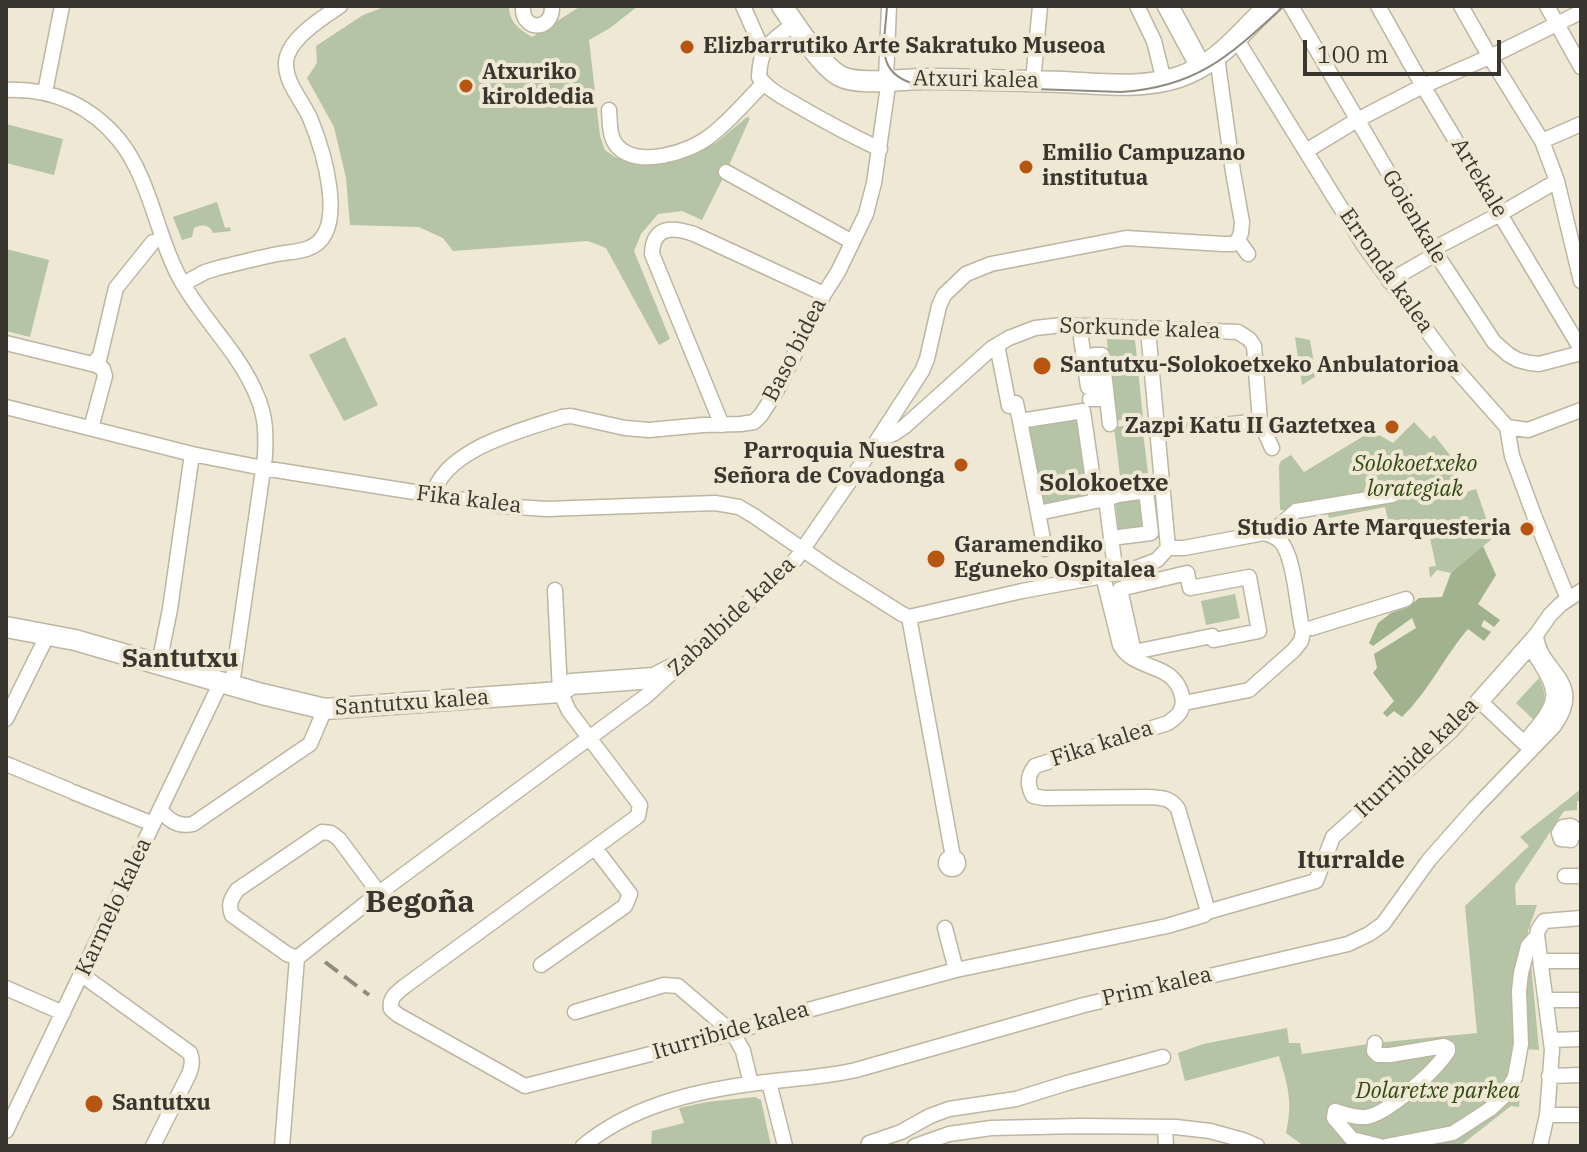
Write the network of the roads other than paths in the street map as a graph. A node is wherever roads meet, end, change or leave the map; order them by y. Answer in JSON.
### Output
{"nodes":[{"id":1,"x":62,"y":6,"type":"edge"},
{"id":2,"x":340,"y":6,"type":"edge"},
{"id":3,"x":523,"y":6,"type":"edge"},
{"id":4,"x":552,"y":6,"type":"edge"},
{"id":5,"x":743,"y":6,"type":"edge"},
{"id":6,"x":782,"y":6,"type":"edge"},
{"id":7,"x":889,"y":6,"type":"edge"},
{"id":8,"x":1040,"y":6,"type":"edge"},
{"id":9,"x":1137,"y":6,"type":"edge"},
{"id":10,"x":1168,"y":6,"type":"edge"},
{"id":11,"x":1269,"y":6,"type":"edge"},
{"id":12,"x":1291,"y":6,"type":"edge"},
{"id":13,"x":1378,"y":6,"type":"edge"},
{"id":14,"x":1461,"y":6,"type":"edge"},
{"id":15,"x":1547,"y":6,"type":"edge"},
{"id":16,"x":1581,"y":12,"type":"edge"},
{"id":17,"x":795,"y":23,"type":"junction"},
{"id":18,"x":1558,"y":24,"type":"junction"},
{"id":19,"x":1237,"y":40,"type":"junction"},
{"id":20,"x":763,"y":51,"type":"junction"},
{"id":21,"x":1490,"y":57,"type":"junction"},
{"id":22,"x":1209,"y":62,"type":"junction"},
{"id":23,"x":1581,"y":67,"type":"edge"},
{"id":24,"x":887,"y":79,"type":"junction"},
{"id":25,"x":1033,"y":81,"type":"junction"},
{"id":26,"x":1164,"y":81,"type":"junction"},
{"id":27,"x":764,"y":83,"type":"junction"},
{"id":28,"x":1423,"y":86,"type":"junction"},
{"id":29,"x":6,"y":90,"type":"edge"},
{"id":30,"x":45,"y":92,"type":"junction"},
{"id":31,"x":609,"y":110,"type":"dead end"},
{"id":32,"x":1357,"y":120,"type":"junction"},
{"id":33,"x":1581,"y":124,"type":"edge"},
{"id":34,"x":1542,"y":141,"type":"junction"},
{"id":35,"x":880,"y":149,"type":"junction"},
{"id":36,"x":1306,"y":151,"type":"junction"},
{"id":37,"x":726,"y":172,"type":"dead end"},
{"id":38,"x":1557,"y":181,"type":"junction"},
{"id":39,"x":1500,"y":214,"type":"junction"},
{"id":40,"x":1575,"y":228,"type":"edge"},
{"id":41,"x":847,"y":239,"type":"dead end"},
{"id":42,"x":1238,"y":240,"type":"junction"},
{"id":43,"x":153,"y":242,"type":"dead end"},
{"id":44,"x":1434,"y":251,"type":"junction"},
{"id":45,"x":1248,"y":254,"type":"dead end"},
{"id":46,"x":1389,"y":281,"type":"junction"},
{"id":47,"x":1581,"y":281,"type":"edge"},
{"id":48,"x":183,"y":284,"type":"junction"},
{"id":49,"x":824,"y":294,"type":"junction"},
{"id":50,"x":1148,"y":330,"type":"junction"},
{"id":51,"x":1081,"y":338,"type":"dead end"},
{"id":52,"x":6,"y":343,"type":"edge"},
{"id":53,"x":998,"y":350,"type":"dead end"},
{"id":54,"x":1581,"y":351,"type":"edge"},
{"id":55,"x":96,"y":365,"type":"junction"},
{"id":56,"x":1087,"y":405,"type":"junction"},
{"id":57,"x":6,"y":407,"type":"edge"},
{"id":58,"x":1581,"y":410,"type":"edge"},
{"id":59,"x":1020,"y":421,"type":"junction"},
{"id":60,"x":1260,"y":421,"type":"junction"},
{"id":61,"x":1110,"y":424,"type":"dead end"},
{"id":62,"x":722,"y":425,"type":"junction"},
{"id":63,"x":1507,"y":427,"type":"junction"},
{"id":64,"x":91,"y":428,"type":"junction"},
{"id":65,"x":1194,"y":428,"type":"dead end"},
{"id":66,"x":876,"y":442,"type":"junction"},
{"id":67,"x":1272,"y":448,"type":"dead end"},
{"id":68,"x":192,"y":454,"type":"junction"},
{"id":69,"x":263,"y":468,"type":"junction"},
{"id":70,"x":1393,"y":489,"type":"dead end"},
{"id":71,"x":433,"y":496,"type":"junction"},
{"id":72,"x":1101,"y":500,"type":"junction"},
{"id":73,"x":1038,"y":513,"type":"junction"},
{"id":74,"x":1277,"y":531,"type":"junction"},
{"id":75,"x":1151,"y":533,"type":"junction"},
{"id":76,"x":1111,"y":538,"type":"junction"},
{"id":77,"x":1167,"y":543,"type":"junction"},
{"id":78,"x":803,"y":549,"type":"junction"},
{"id":79,"x":1045,"y":549,"type":"dead end"},
{"id":80,"x":1114,"y":560,"type":"dead end"},
{"id":81,"x":1103,"y":576,"type":"junction"},
{"id":82,"x":555,"y":590,"type":"dead end"},
{"id":83,"x":1574,"y":595,"type":"edge"},
{"id":84,"x":1406,"y":599,"type":"dead end"},
{"id":85,"x":909,"y":617,"type":"junction"},
{"id":86,"x":6,"y":627,"type":"edge"},
{"id":87,"x":1307,"y":630,"type":"junction"},
{"id":88,"x":1259,"y":631,"type":"joint"},
{"id":89,"x":48,"y":634,"type":"junction"},
{"id":90,"x":1536,"y":635,"type":"junction"},
{"id":91,"x":159,"y":664,"type":"junction"},
{"id":92,"x":678,"y":666,"type":"junction"},
{"id":93,"x":226,"y":684,"type":"junction"},
{"id":94,"x":560,"y":692,"type":"junction"},
{"id":95,"x":1184,"y":703,"type":"junction"},
{"id":96,"x":325,"y":709,"type":"junction"},
{"id":97,"x":6,"y":719,"type":"edge"},
{"id":98,"x":1517,"y":736,"type":"joint"},
{"id":99,"x":590,"y":737,"type":"junction"},
{"id":100,"x":6,"y":764,"type":"edge"},
{"id":101,"x":160,"y":810,"type":"junction"},
{"id":102,"x":153,"y":824,"type":"junction"},
{"id":103,"x":595,"y":848,"type":"junction"},
{"id":104,"x":953,"y":857,"type":"dead end"},
{"id":105,"x":1565,"y":876,"type":"dead end"},
{"id":106,"x":1581,"y":876,"type":"edge"},
{"id":107,"x":379,"y":893,"type":"junction"},
{"id":108,"x":1207,"y":912,"type":"junction"},
{"id":109,"x":1581,"y":918,"type":"edge"},
{"id":110,"x":945,"y":928,"type":"dead end"},
{"id":111,"x":1538,"y":931,"type":"junction"},
{"id":112,"x":297,"y":958,"type":"junction"},
{"id":113,"x":1541,"y":961,"type":"junction"},
{"id":114,"x":1581,"y":961,"type":"edge"},
{"id":115,"x":541,"y":965,"type":"dead end"},
{"id":116,"x":956,"y":970,"type":"junction"},
{"id":117,"x":82,"y":975,"type":"junction"},
{"id":118,"x":6,"y":988,"type":"edge"},
{"id":119,"x":1546,"y":1000,"type":"junction"},
{"id":120,"x":1581,"y":1000,"type":"edge"},
{"id":121,"x":575,"y":1012,"type":"dead end"},
{"id":122,"x":63,"y":1013,"type":"junction"},
{"id":123,"x":733,"y":1033,"type":"junction"},
{"id":124,"x":1581,"y":1039,"type":"edge"},
{"id":125,"x":1551,"y":1040,"type":"junction"},
{"id":126,"x":1375,"y":1043,"type":"dead end"},
{"id":127,"x":1163,"y":1057,"type":"dead end"},
{"id":128,"x":1581,"y":1075,"type":"edge"},
{"id":129,"x":1549,"y":1076,"type":"junction"},
{"id":130,"x":769,"y":1082,"type":"junction"},
{"id":131,"x":751,"y":1084,"type":"junction"},
{"id":132,"x":1547,"y":1115,"type":"junction"},
{"id":133,"x":1581,"y":1115,"type":"edge"},
{"id":134,"x":1165,"y":1127,"type":"junction"},
{"id":135,"x":6,"y":1131,"type":"edge"},
{"id":136,"x":153,"y":1146,"type":"edge"},
{"id":137,"x":282,"y":1146,"type":"edge"},
{"id":138,"x":583,"y":1146,"type":"edge"},
{"id":139,"x":785,"y":1146,"type":"edge"},
{"id":140,"x":868,"y":1146,"type":"edge"},
{"id":141,"x":915,"y":1146,"type":"edge"},
{"id":142,"x":1166,"y":1146,"type":"edge"},
{"id":143,"x":1257,"y":1146,"type":"edge"},
{"id":144,"x":1383,"y":1146,"type":"edge"},
{"id":145,"x":1540,"y":1146,"type":"edge"}],
"edges":[{"from":1,"to":30,"type":"street"},
{"from":2,"to":48,"type":"street"},
{"from":3,"to":4,"type":"street"},
{"from":5,"to":20,"type":"street"},
{"from":6,"to":17,"type":"street","name":"Atxuri kalea"},
{"from":7,"to":24,"type":"street","name":"Baso bidea"},
{"from":8,"to":25,"type":"street"},
{"from":9,"to":26,"type":"street"},
{"from":10,"to":22,"type":"street"},
{"from":11,"to":19,"type":"street","name":"Atxuri kalea"},
{"from":12,"to":32,"type":"street","name":"Goienkale"},
{"from":13,"to":28,"type":"street","name":"Artekale"},
{"from":14,"to":21,"type":"street"},
{"from":15,"to":18,"type":"street"},
{"from":16,"to":18,"type":"street"},
{"from":17,"to":20,"type":"street"},
{"from":17,"to":24,"type":"street","name":"Atxuri kalea"},
{"from":18,"to":21,"type":"street"},
{"from":18,"to":23,"type":"street"},
{"from":19,"to":22,"type":"street","name":"Atxuri kalea"},
{"from":19,"to":36,"type":"street","name":"Erronda kalea"},
{"from":20,"to":27,"type":"street"},
{"from":21,"to":28,"type":"street"},
{"from":21,"to":34,"type":"street"},
{"from":22,"to":26,"type":"street","name":"Atxuri kalea"},
{"from":22,"to":42,"type":"street"},
{"from":24,"to":25,"type":"street","name":"Atxuri kalea"},
{"from":24,"to":35,"type":"street","name":"Baso bidea"},
{"from":25,"to":26,"type":"street","name":"Atxuri kalea"},
{"from":27,"to":31,"type":"street"},
{"from":27,"to":35,"type":"street"},
{"from":28,"to":32,"type":"street"},
{"from":28,"to":39,"type":"street","name":"Artekale"},
{"from":29,"to":30,"type":"street"},
{"from":30,"to":48,"type":"street","name":"Karmelo kalea"},
{"from":32,"to":36,"type":"street"},
{"from":32,"to":44,"type":"street","name":"Goienkale"},
{"from":33,"to":34,"type":"street"},
{"from":34,"to":38,"type":"street"},
{"from":35,"to":49,"type":"street","name":"Baso bidea"},
{"from":36,"to":46,"type":"street","name":"Erronda kalea"},
{"from":37,"to":41,"type":"street"},
{"from":38,"to":39,"type":"street"},
{"from":38,"to":40,"type":"street"},
{"from":39,"to":44,"type":"street"},
{"from":39,"to":54,"type":"street","name":"Artekale"},
{"from":40,"to":47,"type":"street"},
{"from":42,"to":45,"type":"street"},
{"from":42,"to":66,"type":"street","name":"Zabalbide kalea"},
{"from":43,"to":55,"type":"street"},
{"from":44,"to":46,"type":"street"},
{"from":44,"to":54,"type":"street","name":"Goienkale"},
{"from":46,"to":63,"type":"street","name":"Erronda kalea"},
{"from":48,"to":69,"type":"street","name":"Karmelo kalea"},
{"from":49,"to":62,"type":"street","name":"Baso bidea"},
{"from":49,"to":62,"type":"street"},
{"from":50,"to":60,"type":"street","name":"Sorkunde kalea"},
{"from":50,"to":66,"type":"street","name":"Sorkunde kalea"},
{"from":50,"to":77,"type":"street"},
{"from":51,"to":56,"type":"street"},
{"from":52,"to":55,"type":"street"},
{"from":53,"to":59,"type":"street"},
{"from":55,"to":64,"type":"street"},
{"from":56,"to":59,"type":"street"},
{"from":56,"to":61,"type":"street"},
{"from":56,"to":72,"type":"street"},
{"from":57,"to":64,"type":"street","name":"Fika kalea"},
{"from":58,"to":63,"type":"street"},
{"from":59,"to":73,"type":"street"},
{"from":60,"to":65,"type":"street"},
{"from":60,"to":67,"type":"street"},
{"from":62,"to":71,"type":"street","name":"Baso bidea"},
{"from":63,"to":83,"type":"street"},
{"from":64,"to":68,"type":"street","name":"Fika kalea"},
{"from":66,"to":78,"type":"street","name":"Zabalbide kalea"},
{"from":68,"to":69,"type":"street","name":"Fika kalea"},
{"from":68,"to":91,"type":"street"},
{"from":69,"to":71,"type":"street","name":"Fika kalea"},
{"from":69,"to":93,"type":"street","name":"Karmelo kalea"},
{"from":70,"to":74,"type":"street"},
{"from":71,"to":78,"type":"street","name":"Fika kalea"},
{"from":72,"to":73,"type":"street"},
{"from":72,"to":75,"type":"street"},
{"from":72,"to":76,"type":"street"},
{"from":73,"to":79,"type":"street"},
{"from":74,"to":77,"type":"street"},
{"from":74,"to":87,"type":"street"},
{"from":75,"to":76,"type":"street"},
{"from":75,"to":77,"type":"street"},
{"from":76,"to":80,"type":"street"},
{"from":77,"to":81,"type":"street"},
{"from":78,"to":85,"type":"street","name":"Fika kalea"},
{"from":78,"to":92,"type":"street","name":"Zabalbide kalea"},
{"from":81,"to":85,"type":"street"},
{"from":81,"to":95,"type":"street"},
{"from":82,"to":94,"type":"street","name":"Iturribide kalea"},
{"from":83,"to":90,"type":"street"},
{"from":84,"to":87,"type":"street"},
{"from":85,"to":104,"type":"street"},
{"from":86,"to":89,"type":"street","name":"Santutxu kalea"},
{"from":87,"to":95,"type":"street"},
{"from":88,"to":88,"type":"street"},
{"from":89,"to":91,"type":"street","name":"Santutxu kalea"},
{"from":89,"to":97,"type":"street"},
{"from":90,"to":108,"type":"street","name":"Iturribide kalea"},
{"from":90,"to":130,"type":"street","name":"Prim kalea"},
{"from":91,"to":93,"type":"street","name":"Santutxu kalea"},
{"from":92,"to":94,"type":"street","name":"Santutxu kalea"},
{"from":92,"to":99,"type":"street","name":"Zabalbide kalea"},
{"from":93,"to":96,"type":"street","name":"Santutxu kalea"},
{"from":93,"to":101,"type":"street","name":"Karmelo kalea"},
{"from":94,"to":96,"type":"street","name":"Santutxu kalea"},
{"from":94,"to":99,"type":"street","name":"Iturribide kalea"},
{"from":95,"to":108,"type":"street","name":"Fika kalea"},
{"from":96,"to":101,"type":"street"},
{"from":98,"to":98,"type":"street"},
{"from":99,"to":103,"type":"street","name":"Iturribide kalea"},
{"from":99,"to":107,"type":"street","name":"Zabalbide kalea"},
{"from":100,"to":102,"type":"street"},
{"from":101,"to":102,"type":"street","name":"Karmelo kalea"},
{"from":102,"to":117,"type":"street","name":"Karmelo kalea"},
{"from":103,"to":115,"type":"street"},
{"from":103,"to":123,"type":"street","name":"Iturribide kalea"},
{"from":105,"to":106,"type":"street"},
{"from":107,"to":112,"type":"street","name":"Zabalbide kalea"},
{"from":107,"to":112,"type":"street"},
{"from":108,"to":116,"type":"street","name":"Iturribide kalea"},
{"from":109,"to":111,"type":"street"},
{"from":110,"to":116,"type":"street"},
{"from":111,"to":113,"type":"street"},
{"from":111,"to":144,"type":"street"},
{"from":112,"to":137,"type":"street"},
{"from":113,"to":114,"type":"street"},
{"from":113,"to":119,"type":"street"},
{"from":116,"to":123,"type":"street","name":"Iturribide kalea"},
{"from":117,"to":122,"type":"street","name":"Karmelo kalea"},
{"from":117,"to":136,"type":"street"},
{"from":118,"to":122,"type":"street"},
{"from":119,"to":120,"type":"street"},
{"from":119,"to":125,"type":"street"},
{"from":121,"to":123,"type":"street"},
{"from":122,"to":135,"type":"street","name":"Karmelo kalea"},
{"from":123,"to":131,"type":"street"},
{"from":124,"to":125,"type":"street"},
{"from":125,"to":129,"type":"street"},
{"from":126,"to":144,"type":"street"},
{"from":127,"to":140,"type":"street"},
{"from":128,"to":129,"type":"street"},
{"from":129,"to":132,"type":"street"},
{"from":130,"to":131,"type":"street","name":"Prim kalea"},
{"from":130,"to":139,"type":"street"},
{"from":131,"to":138,"type":"street","name":"Prim kalea"},
{"from":132,"to":133,"type":"street"},
{"from":132,"to":145,"type":"street"},
{"from":134,"to":141,"type":"street"},
{"from":134,"to":142,"type":"street"},
{"from":134,"to":143,"type":"street"}]}
